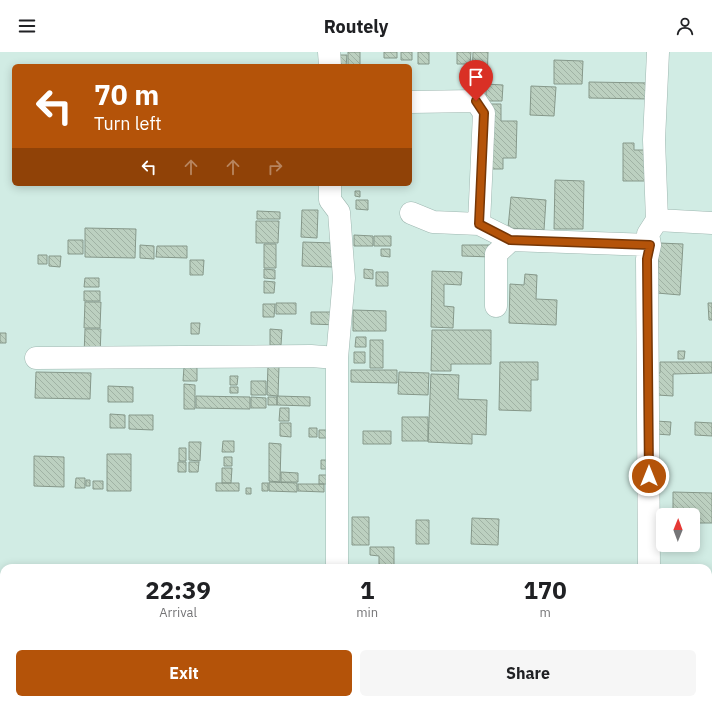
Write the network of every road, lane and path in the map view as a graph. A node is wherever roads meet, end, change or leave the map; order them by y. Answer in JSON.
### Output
{"nodes":[{"id":1,"x":329,"y":52,"type":"edge"},
{"id":2,"x":658,"y":52,"type":"edge"},
{"id":3,"x":330,"y":64,"type":"edge"},
{"id":4,"x":412,"y":102,"type":"edge"},
{"id":5,"x":330,"y":186,"type":"edge"},
{"id":6,"x":411,"y":213,"type":"dead end"},
{"id":7,"x":657,"y":220,"type":"junction"},
{"id":8,"x":712,"y":223,"type":"edge"},
{"id":9,"x":479,"y":224,"type":"junction"},
{"id":10,"x":510,"y":240,"type":"junction"},
{"id":11,"x":650,"y":245,"type":"junction"},
{"id":12,"x":496,"y":306,"type":"dead end"},
{"id":13,"x":36,"y":358,"type":"dead end"},
{"id":14,"x":337,"y":358,"type":"junction"},
{"id":15,"x":337,"y":564,"type":"edge"},
{"id":16,"x":649,"y":564,"type":"edge"}],
"edges":[{"from":1,"to":3,"type":"street"},
{"from":2,"to":7,"type":"street"},
{"from":4,"to":9,"type":"street"},
{"from":5,"to":14,"type":"street"},
{"from":6,"to":9,"type":"street"},
{"from":7,"to":8,"type":"street"},
{"from":7,"to":11,"type":"street"},
{"from":9,"to":10,"type":"street"},
{"from":10,"to":11,"type":"street"},
{"from":10,"to":12,"type":"street"},
{"from":11,"to":16,"type":"street"},
{"from":13,"to":14,"type":"street"},
{"from":14,"to":15,"type":"street"}]}
